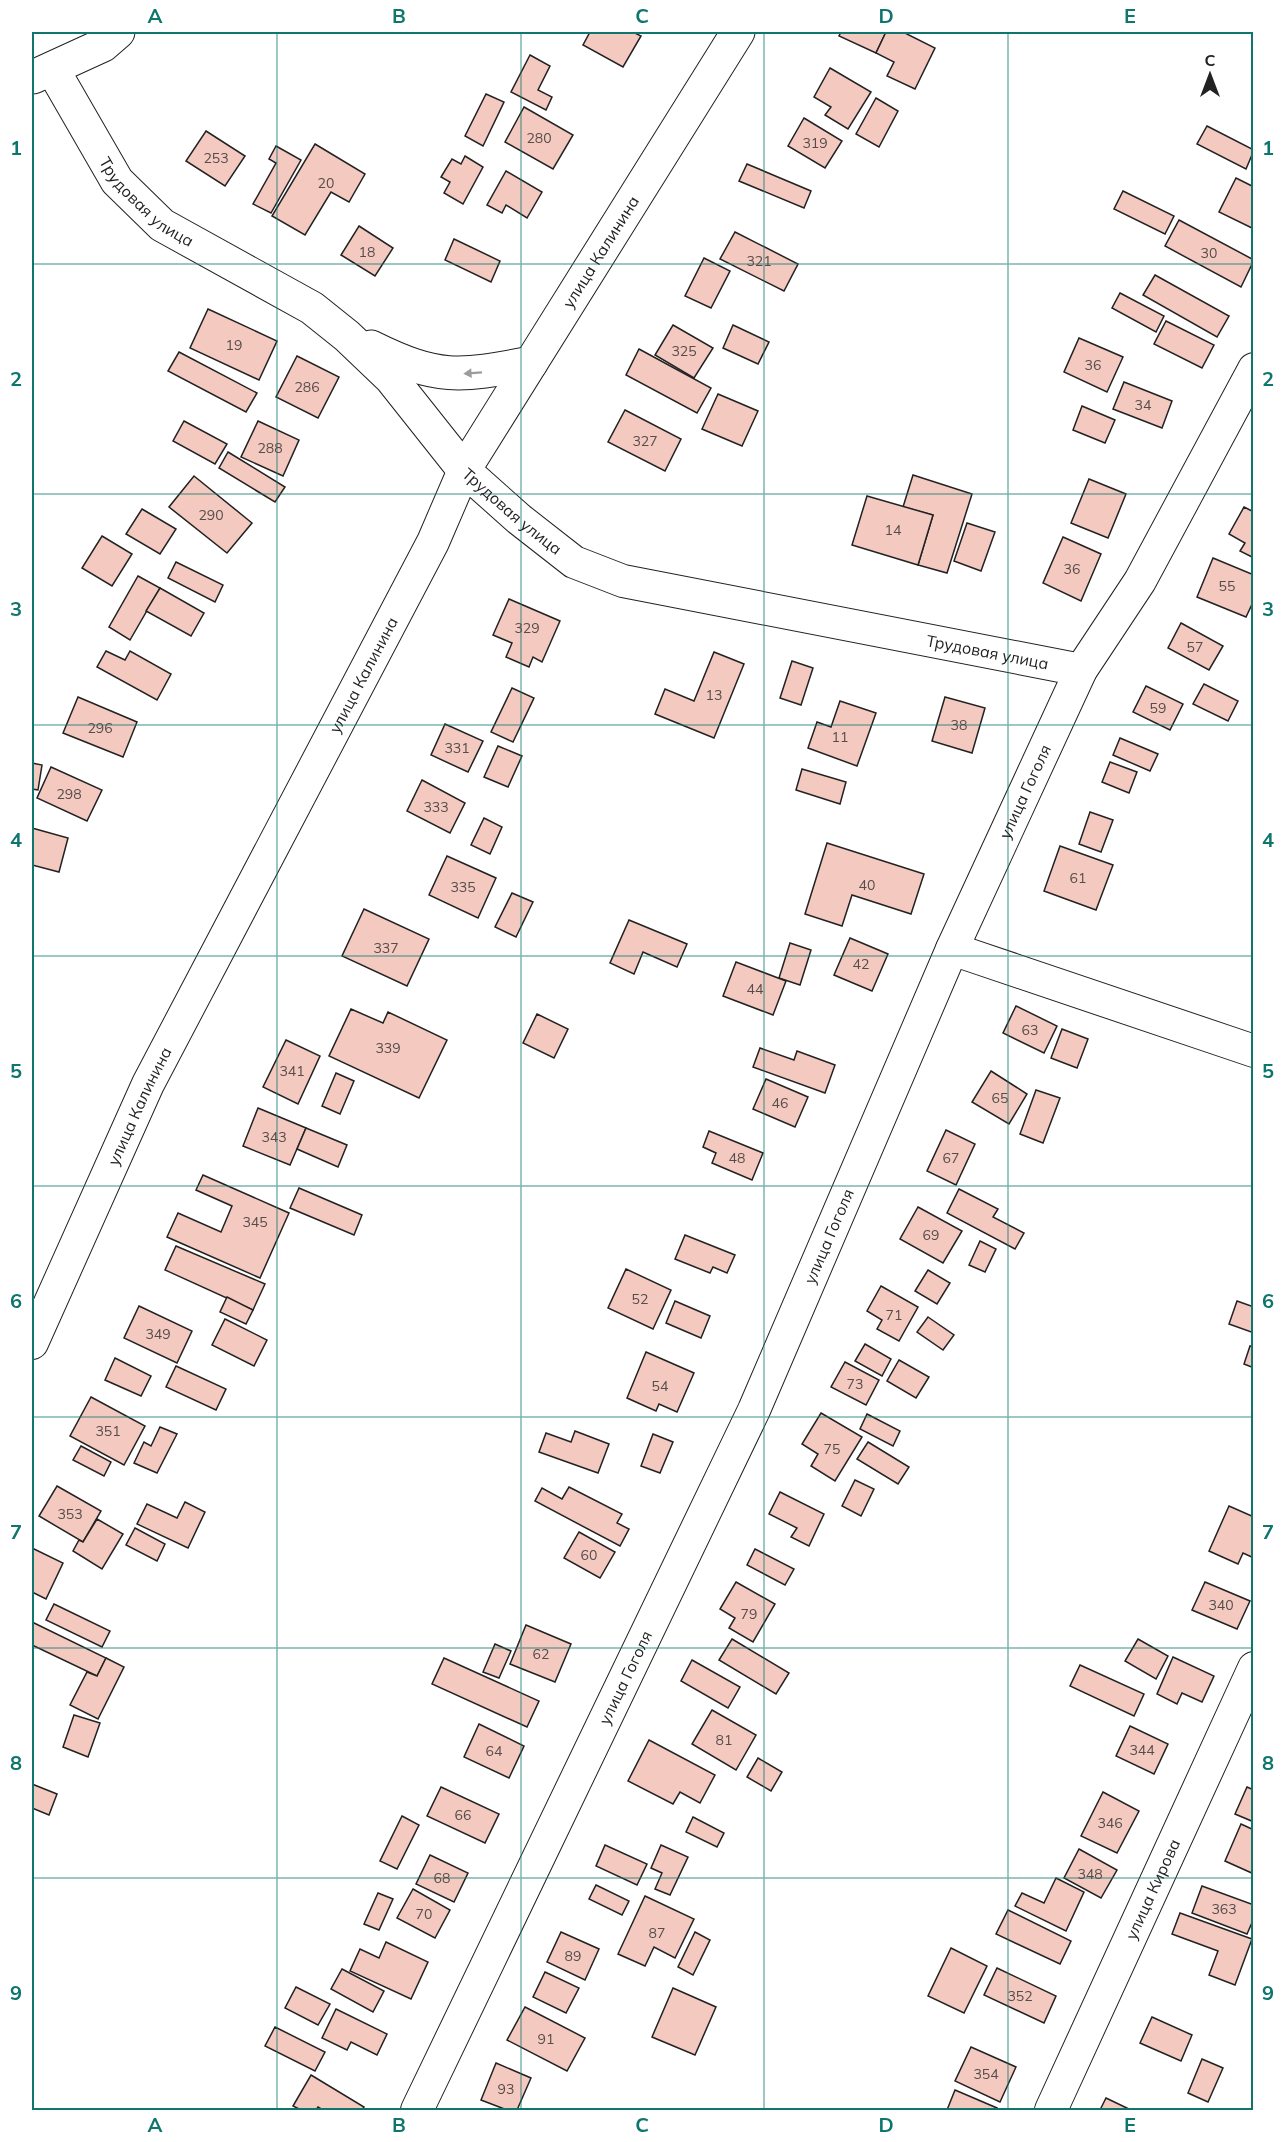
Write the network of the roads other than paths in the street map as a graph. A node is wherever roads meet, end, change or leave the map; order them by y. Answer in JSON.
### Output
{"nodes":[{"id":1,"x":118,"y":32,"type":"edge"},
{"id":2,"x":738,"y":32,"type":"edge"},
{"id":3,"x":42,"y":74,"type":"edge"},
{"id":4,"x":346,"y":336,"type":"junction"},
{"id":5,"x":531,"y":363,"type":"junction"},
{"id":6,"x":1254,"y":369,"type":"edge"},
{"id":7,"x":464,"y":470,"type":"junction"},
{"id":8,"x":1081,"y":670,"type":"junction"},
{"id":9,"x":952,"y":949,"type":"junction"},
{"id":10,"x":1254,"y":1051,"type":"edge"},
{"id":11,"x":32,"y":1343,"type":"edge"},
{"id":12,"x":1254,"y":1668,"type":"edge"},
{"id":13,"x":417,"y":2110,"type":"edge"},
{"id":14,"x":1050,"y":2110,"type":"edge"}],
"edges":[{"from":1,"to":3,"type":"street"},
{"from":2,"to":5,"type":"street","name":"улица Калинина"},
{"from":3,"to":4,"type":"street","name":"Трудовая улица"},
{"from":5,"to":4,"type":"street","one_way":true},
{"from":4,"to":7,"type":"street","name":"Трудовая улица"},
{"from":5,"to":7,"type":"street","name":"улица Калинина"},
{"from":6,"to":8,"type":"street","name":"улица Гоголя"},
{"from":7,"to":8,"type":"street","name":"Трудовая улица"},
{"from":7,"to":11,"type":"street","name":"улица Калинина"},
{"from":8,"to":9,"type":"street","name":"улица Гоголя"},
{"from":9,"to":10,"type":"street"},
{"from":9,"to":13,"type":"street","name":"улица Гоголя"},
{"from":12,"to":14,"type":"street","name":"улица Кирова"}]}
